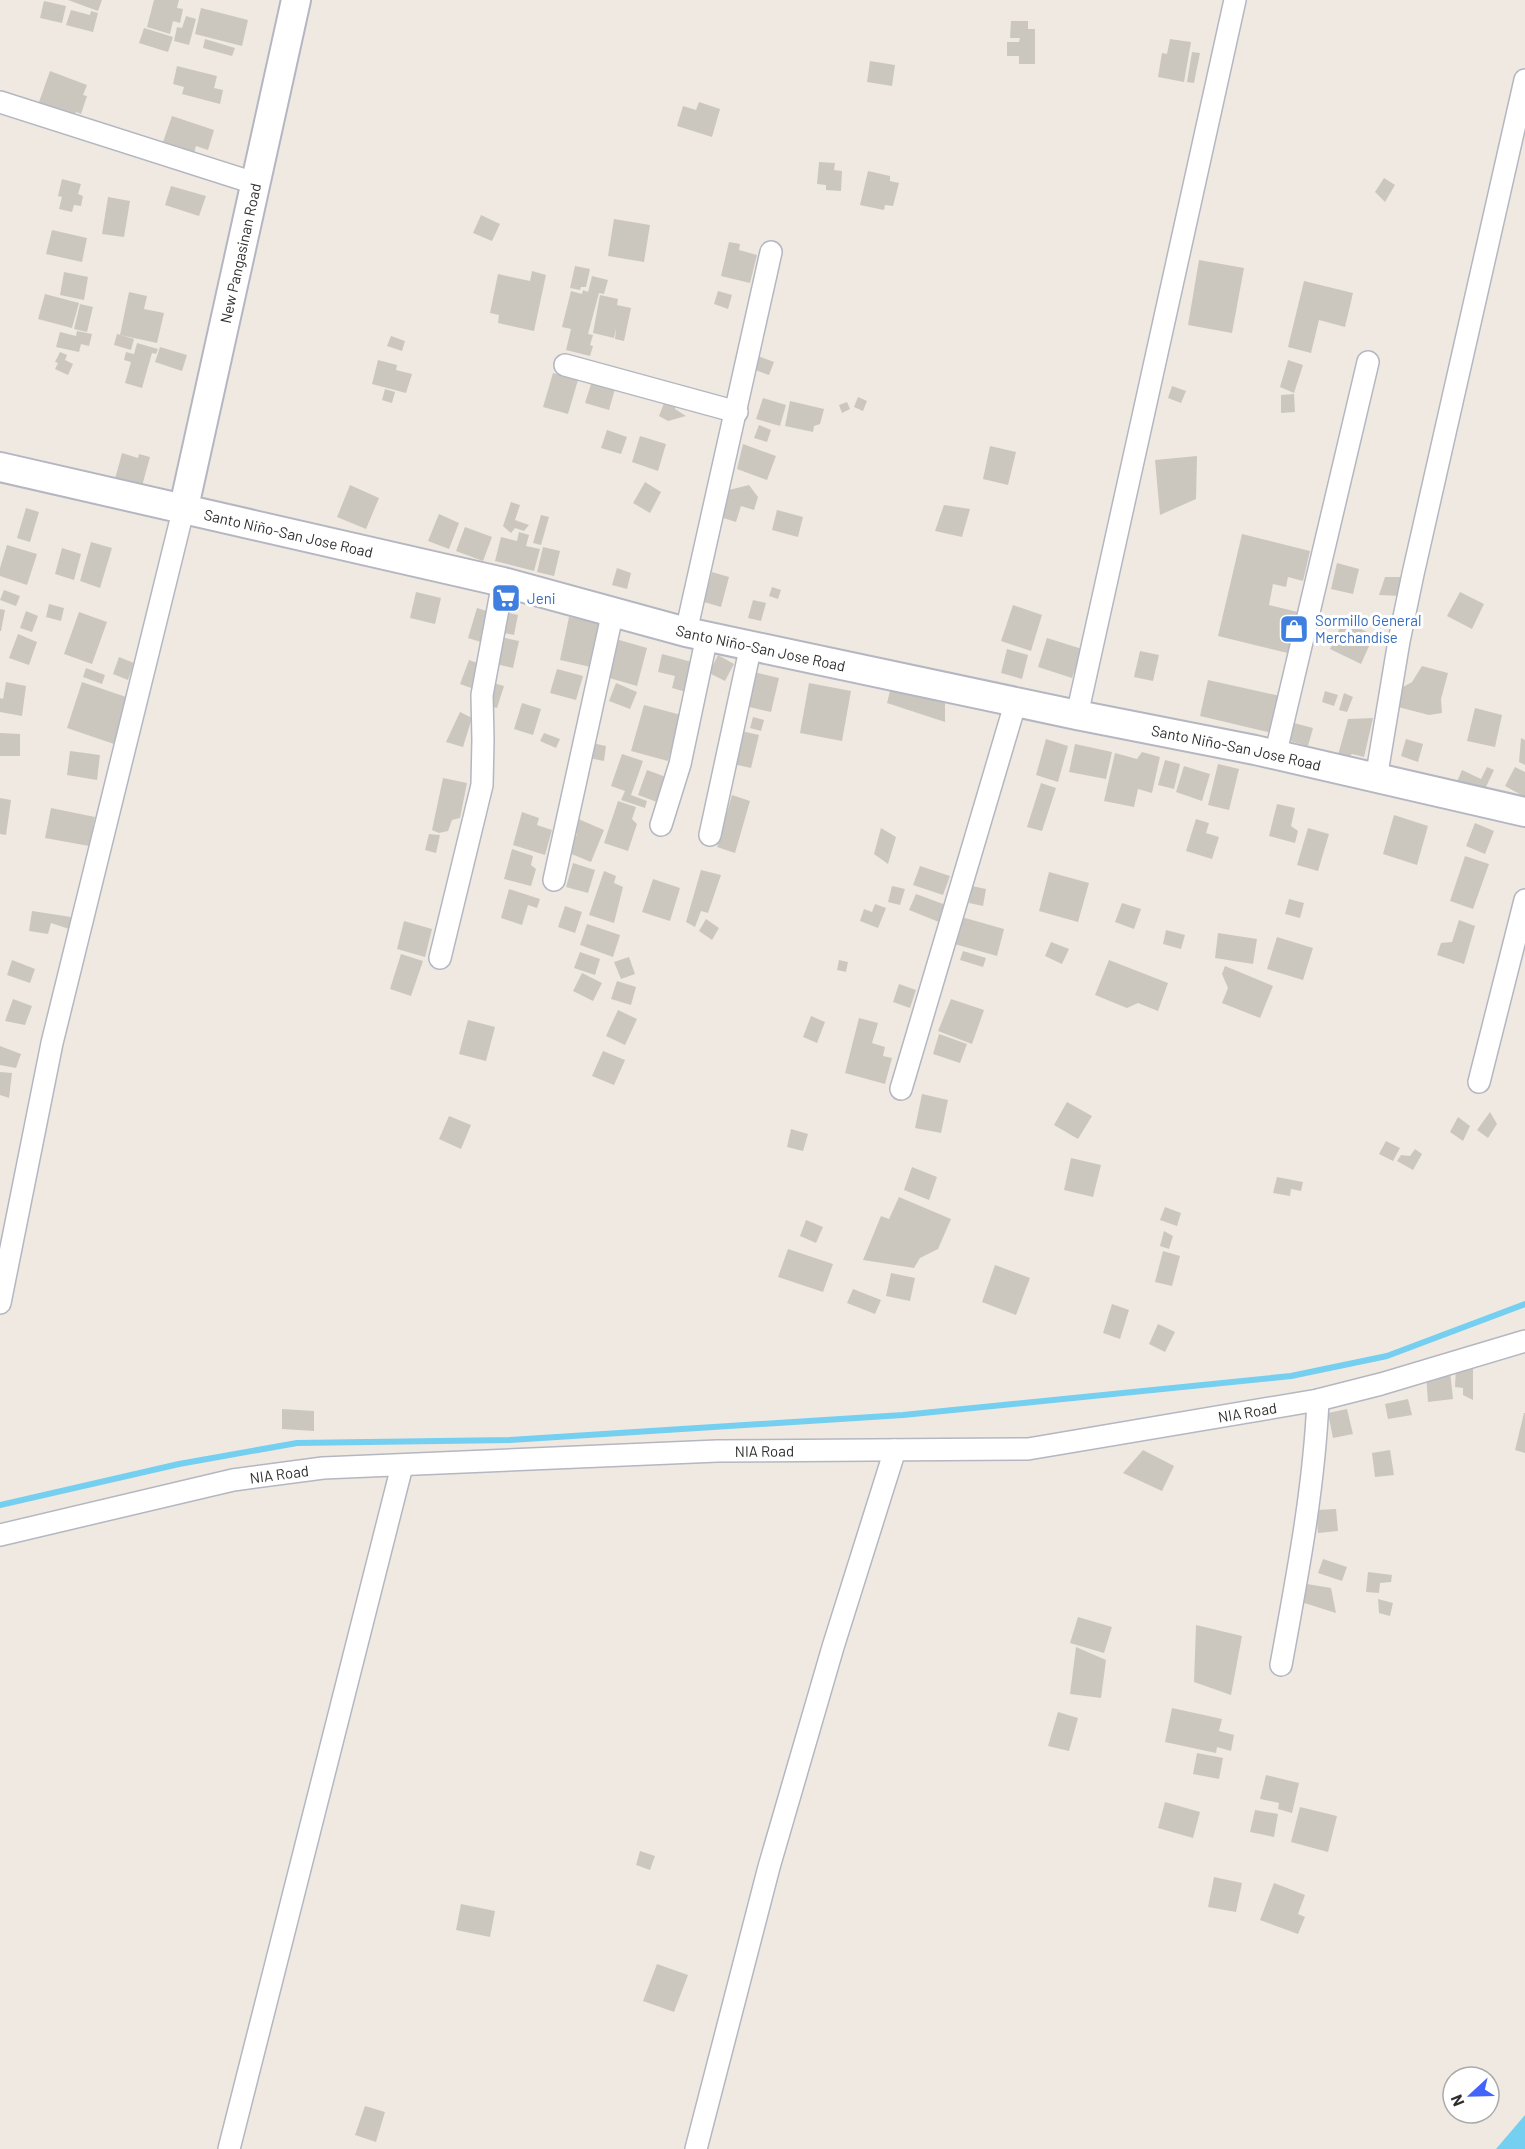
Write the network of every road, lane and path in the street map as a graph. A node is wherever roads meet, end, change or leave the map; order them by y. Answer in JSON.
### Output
{"nodes":[{"id":1,"x":296,"y":0,"type":"edge"},
{"id":2,"x":1235,"y":0,"type":"edge"},
{"id":3,"x":1525,"y":80,"type":"edge"},
{"id":4,"x":0,"y":102,"type":"edge"},
{"id":5,"x":254,"y":183,"type":"junction"},
{"id":6,"x":771,"y":252,"type":"dead end"},
{"id":7,"x":1368,"y":362,"type":"dead end"},
{"id":8,"x":565,"y":365,"type":"dead end"},
{"id":9,"x":737,"y":412,"type":"junction"},
{"id":10,"x":0,"y":467,"type":"edge"},
{"id":11,"x":184,"y":507,"type":"junction"},
{"id":12,"x":503,"y":582,"type":"junction"},
{"id":13,"x":613,"y":611,"type":"junction"},
{"id":14,"x":697,"y":634,"type":"junction"},
{"id":15,"x":751,"y":645,"type":"junction"},
{"id":16,"x":1016,"y":701,"type":"junction"},
{"id":17,"x":1077,"y":715,"type":"junction"},
{"id":18,"x":1275,"y":756,"type":"junction"},
{"id":19,"x":1376,"y":779,"type":"junction"},
{"id":20,"x":1525,"y":812,"type":"edge"},
{"id":21,"x":662,"y":825,"type":"dead end"},
{"id":22,"x":710,"y":836,"type":"dead end"},
{"id":23,"x":554,"y":880,"type":"dead end"},
{"id":24,"x":1525,"y":900,"type":"edge"},
{"id":25,"x":440,"y":958,"type":"dead end"},
{"id":26,"x":1479,"y":1082,"type":"dead end"},
{"id":27,"x":902,"y":1089,"type":"dead end"},
{"id":28,"x":0,"y":1303,"type":"edge"},
{"id":29,"x":1525,"y":1341,"type":"edge"},
{"id":30,"x":1317,"y":1400,"type":"junction"},
{"id":31,"x":895,"y":1449,"type":"junction"},
{"id":32,"x":402,"y":1466,"type":"junction"},
{"id":33,"x":0,"y":1535,"type":"edge"},
{"id":34,"x":1281,"y":1665,"type":"dead end"},
{"id":35,"x":229,"y":2149,"type":"edge"},
{"id":36,"x":696,"y":2149,"type":"edge"}],
"edges":[{"from":1,"to":5,"type":"main road","name":"New Pangasinan Road"},
{"from":2,"to":17,"type":"street"},
{"from":3,"to":19,"type":"street"},
{"from":4,"to":5,"type":"street"},
{"from":5,"to":11,"type":"main road","name":"New Pangasinan Road"},
{"from":6,"to":9,"type":"street"},
{"from":7,"to":18,"type":"street"},
{"from":8,"to":9,"type":"street"},
{"from":9,"to":14,"type":"street"},
{"from":10,"to":11,"type":"main road","name":"Santo Niño-San Jose Road"},
{"from":11,"to":12,"type":"main road","name":"Santo Niño-San Jose Road"},
{"from":11,"to":28,"type":"street"},
{"from":12,"to":13,"type":"main road","name":"Santo Niño-San Jose Road"},
{"from":12,"to":25,"type":"street"},
{"from":13,"to":14,"type":"main road","name":"Santo Niño-San Jose Road"},
{"from":13,"to":23,"type":"street"},
{"from":14,"to":15,"type":"main road","name":"Santo Niño-San Jose Road"},
{"from":14,"to":21,"type":"street"},
{"from":15,"to":16,"type":"main road","name":"Santo Niño-San Jose Road"},
{"from":15,"to":22,"type":"street"},
{"from":16,"to":17,"type":"main road","name":"Santo Niño-San Jose Road"},
{"from":16,"to":27,"type":"street"},
{"from":17,"to":18,"type":"main road","name":"Santo Niño-San Jose Road"},
{"from":18,"to":19,"type":"main road","name":"Santo Niño-San Jose Road"},
{"from":19,"to":20,"type":"main road","name":"Santo Niño-San Jose Road"},
{"from":24,"to":26,"type":"street"},
{"from":29,"to":30,"type":"street","name":"NIA Road"},
{"from":30,"to":31,"type":"street","name":"NIA Road"},
{"from":30,"to":34,"type":"street"},
{"from":31,"to":32,"type":"street","name":"NIA Road"},
{"from":31,"to":36,"type":"street"},
{"from":32,"to":33,"type":"street","name":"NIA Road"},
{"from":32,"to":35,"type":"street"}]}
